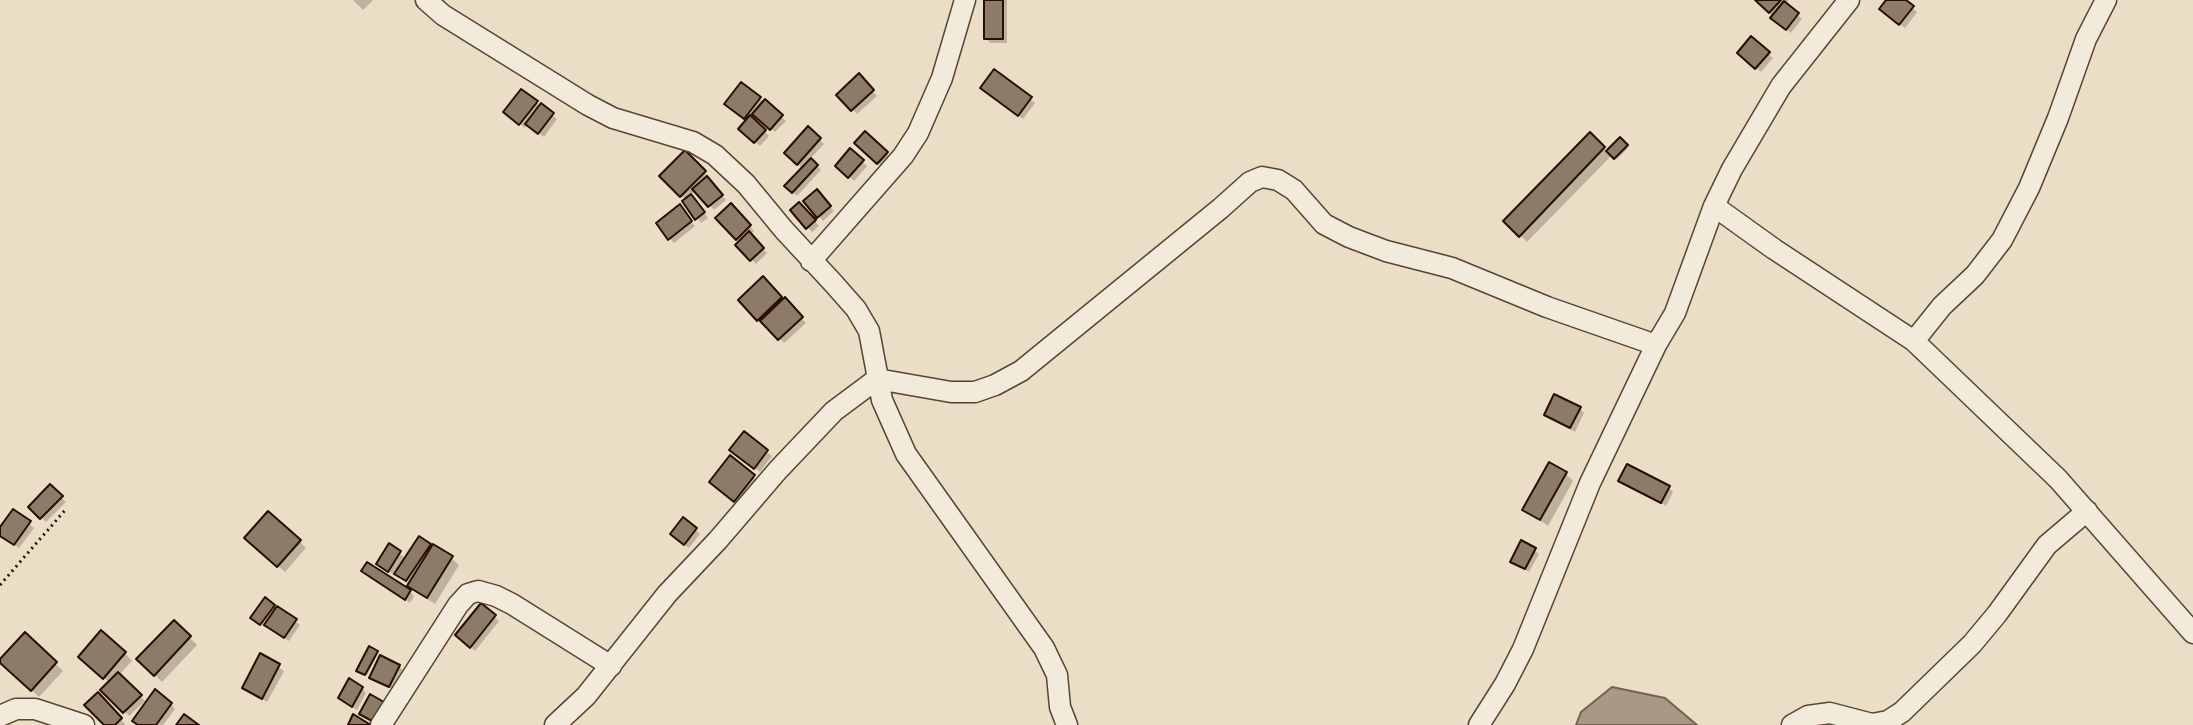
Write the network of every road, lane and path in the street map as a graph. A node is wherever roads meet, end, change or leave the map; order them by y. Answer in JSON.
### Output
{"nodes":[{"id":1,"x":426,"y":0,"type":"edge"},
{"id":2,"x":965,"y":0,"type":"edge"},
{"id":3,"x":1849,"y":0,"type":"edge"},
{"id":4,"x":2106,"y":0,"type":"edge"},
{"id":5,"x":1714,"y":206,"type":"junction"},
{"id":6,"x":811,"y":261,"type":"junction"},
{"id":7,"x":1914,"y":341,"type":"junction"},
{"id":8,"x":1656,"y":345,"type":"junction"},
{"id":9,"x":877,"y":379,"type":"junction"},
{"id":10,"x":67,"y":508,"type":"dead end"},
{"id":11,"x":2087,"y":511,"type":"junction"},
{"id":12,"x":0,"y":585,"type":"edge"},
{"id":13,"x":2193,"y":633,"type":"edge"},
{"id":14,"x":611,"y":666,"type":"junction"},
{"id":15,"x":0,"y":716,"type":"edge"},
{"id":16,"x":84,"y":725,"type":"edge"},
{"id":17,"x":381,"y":725,"type":"edge"},
{"id":18,"x":555,"y":725,"type":"edge"},
{"id":19,"x":1067,"y":725,"type":"edge"},
{"id":20,"x":1479,"y":725,"type":"edge"},
{"id":21,"x":1792,"y":725,"type":"edge"}],
"edges":[{"from":1,"to":6,"type":"street"},
{"from":2,"to":6,"type":"street"},
{"from":3,"to":5,"type":"street"},
{"from":4,"to":7,"type":"street"},
{"from":5,"to":7,"type":"street"},
{"from":5,"to":8,"type":"street"},
{"from":6,"to":9,"type":"street"},
{"from":7,"to":11,"type":"street"},
{"from":8,"to":9,"type":"street"},
{"from":8,"to":20,"type":"street"},
{"from":9,"to":14,"type":"street"},
{"from":9,"to":19,"type":"street"},
{"from":10,"to":12,"type":"path"},
{"from":11,"to":13,"type":"street"},
{"from":11,"to":21,"type":"street"},
{"from":14,"to":17,"type":"street"},
{"from":14,"to":18,"type":"street"},
{"from":15,"to":16,"type":"street"}]}
